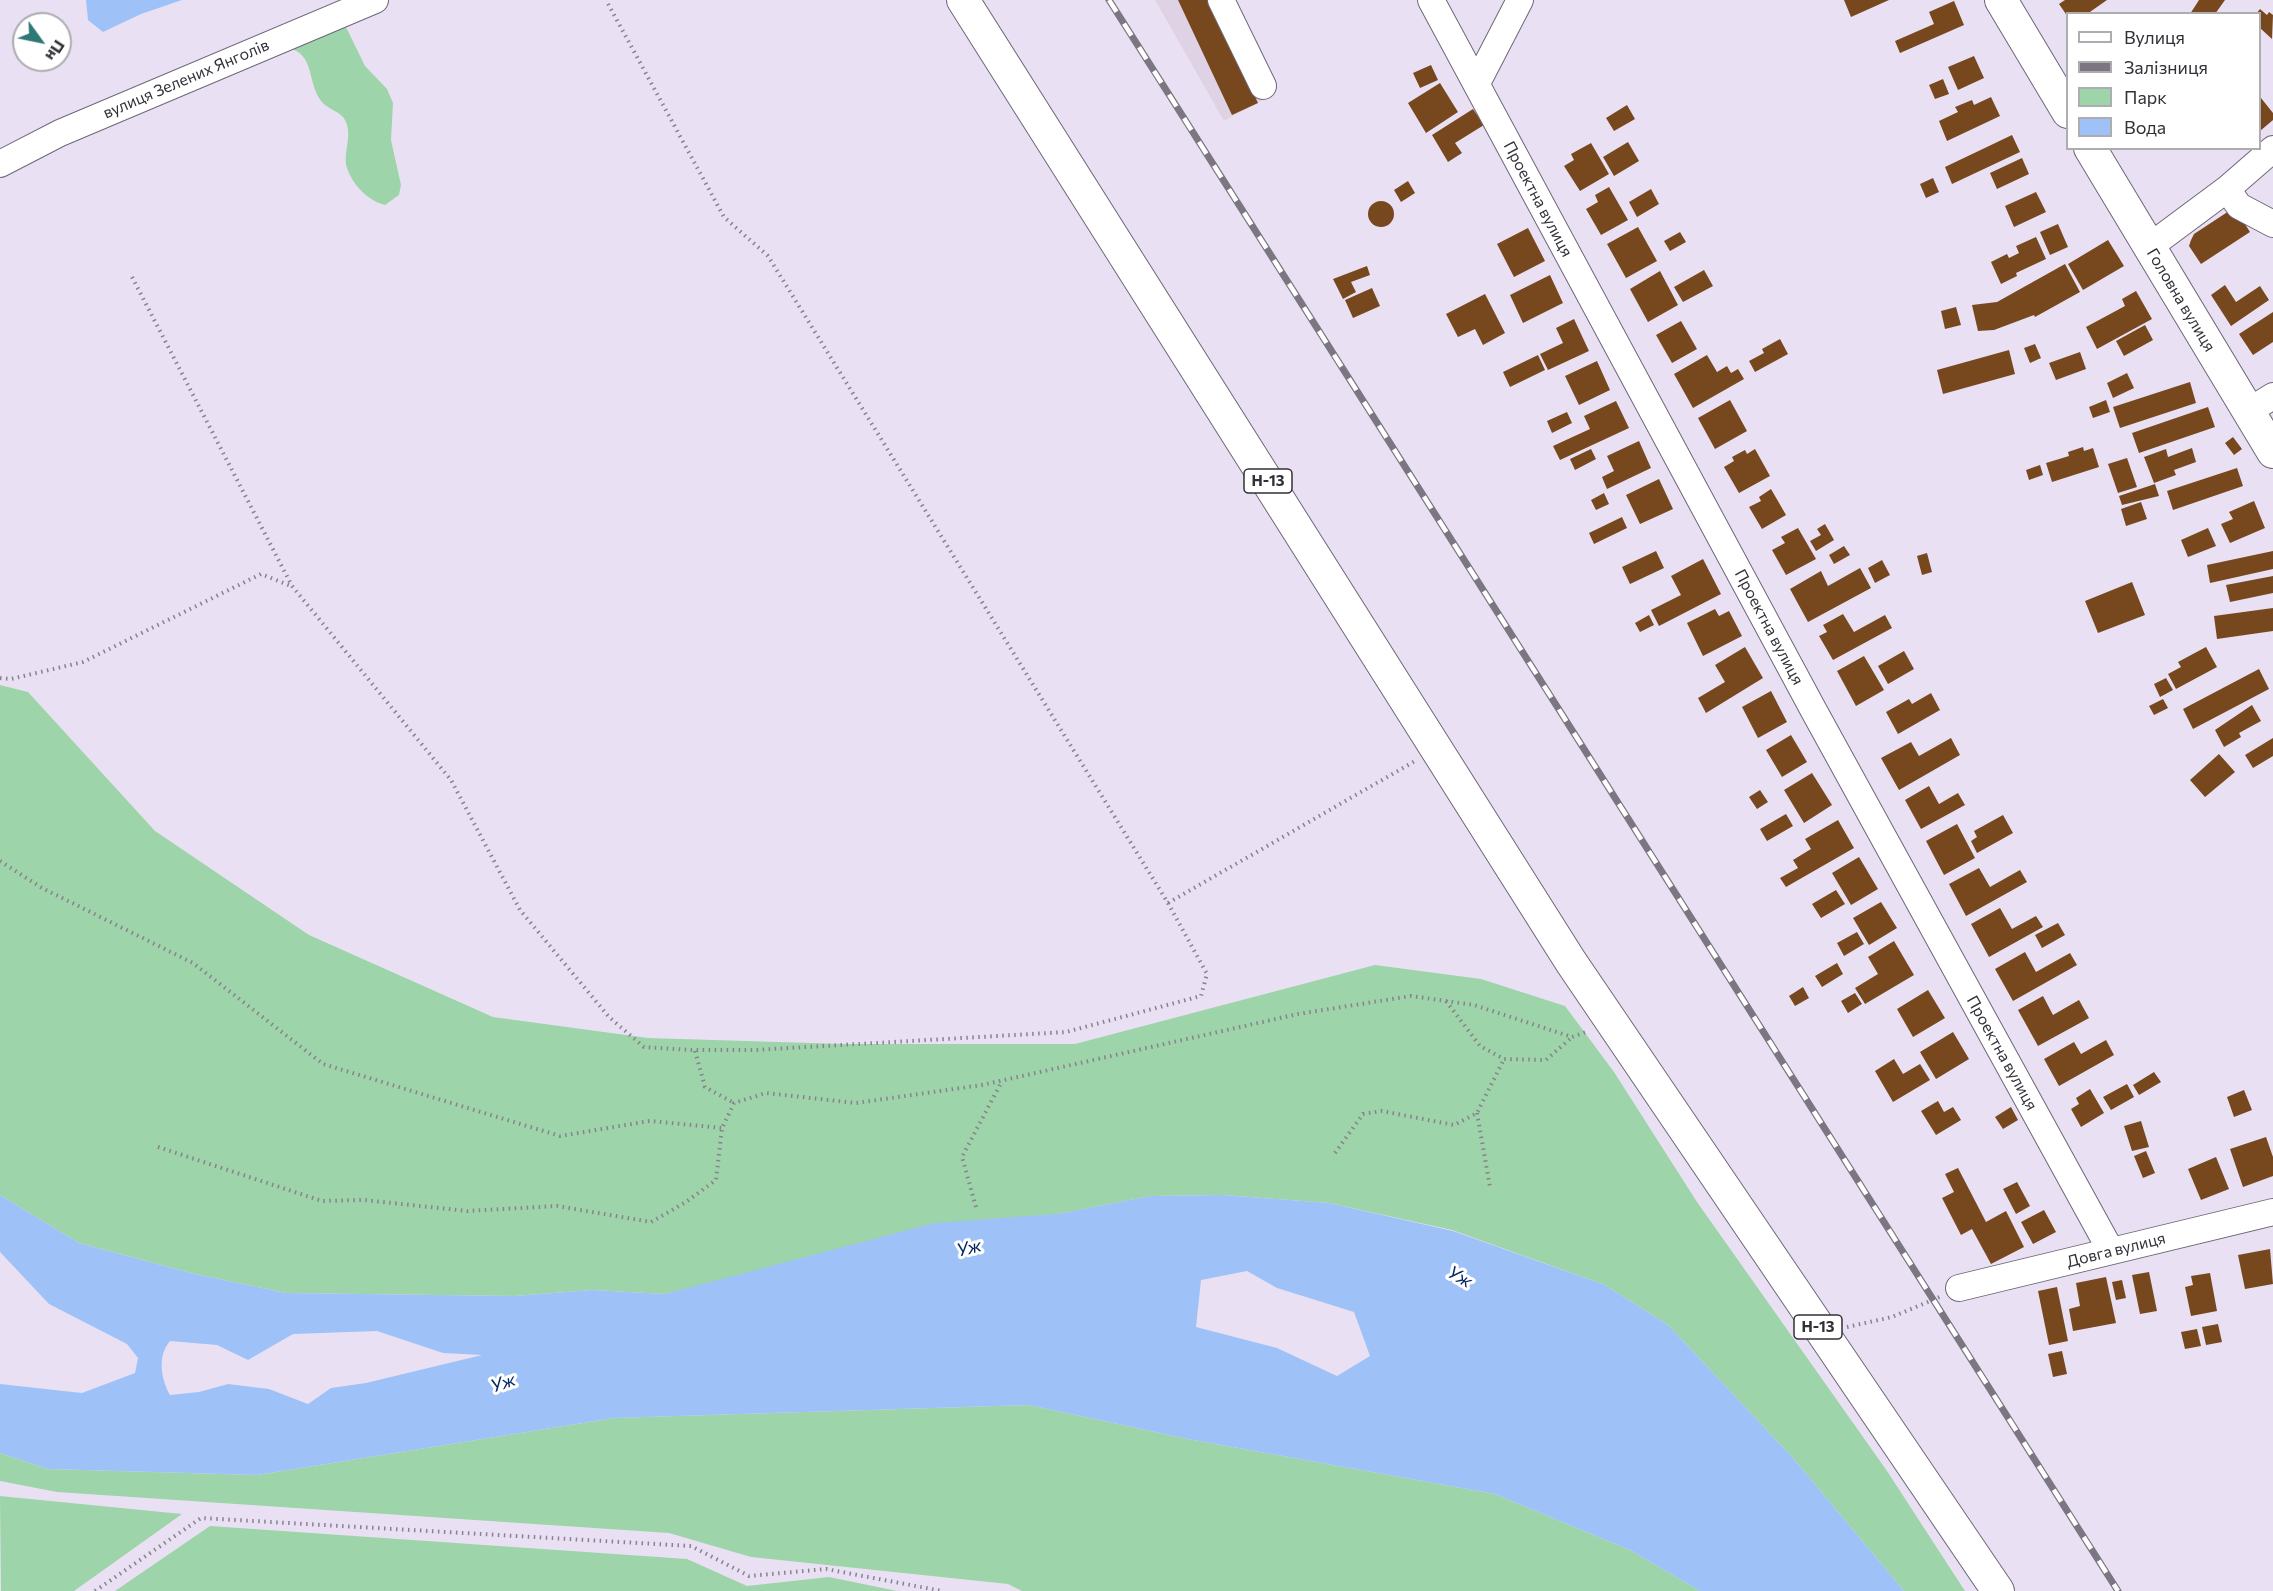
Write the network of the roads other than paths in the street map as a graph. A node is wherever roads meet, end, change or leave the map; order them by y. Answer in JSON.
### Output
{"nodes":[{"id":1,"x":375,"y":0,"type":"edge"},
{"id":2,"x":963,"y":0,"type":"edge"},
{"id":3,"x":1221,"y":0,"type":"edge"},
{"id":4,"x":1431,"y":0,"type":"edge"},
{"id":5,"x":1520,"y":0,"type":"edge"},
{"id":6,"x":2001,"y":0,"type":"edge"},
{"id":7,"x":1477,"y":83,"type":"junction"},
{"id":8,"x":1263,"y":86,"type":"dead end"},
{"id":9,"x":2066,"y":110,"type":"edge"},
{"id":10,"x":2273,"y":149,"type":"edge"},
{"id":11,"x":2091,"y":150,"type":"edge"},
{"id":12,"x":0,"y":164,"type":"edge"},
{"id":13,"x":2227,"y":189,"type":"junction"},
{"id":14,"x":2273,"y":224,"type":"edge"},
{"id":15,"x":2149,"y":247,"type":"junction"},
{"id":16,"x":2261,"y":403,"type":"edge"},
{"id":17,"x":2273,"y":452,"type":"edge"},
{"id":18,"x":2273,"y":1212,"type":"edge"},
{"id":19,"x":2110,"y":1251,"type":"junction"},
{"id":20,"x":1959,"y":1288,"type":"road end"},
{"id":21,"x":1998,"y":1591,"type":"edge"}],
"edges":[{"from":1,"to":12,"type":"street","name":"вулиця Зелених Янголів"},
{"from":2,"to":21,"type":"main road","number":"Н-13"},
{"from":3,"to":8,"type":"street"},
{"from":4,"to":7,"type":"street","name":"Проектна вулиця"},
{"from":5,"to":7,"type":"street"},
{"from":6,"to":9,"type":"main road"},
{"from":7,"to":19,"type":"street","name":"Проектна вулиця"},
{"from":10,"to":13,"type":"street"},
{"from":11,"to":15,"type":"main road","name":"Головна вулиця"},
{"from":13,"to":14,"type":"street"},
{"from":13,"to":15,"type":"street"},
{"from":15,"to":16,"type":"main road","name":"Головна вулиця"},
{"from":16,"to":17,"type":"main road","name":"Головна вулиця"},
{"from":18,"to":19,"type":"street","name":"Довга вулиця"},
{"from":19,"to":20,"type":"street","name":"Довга вулиця"}]}
